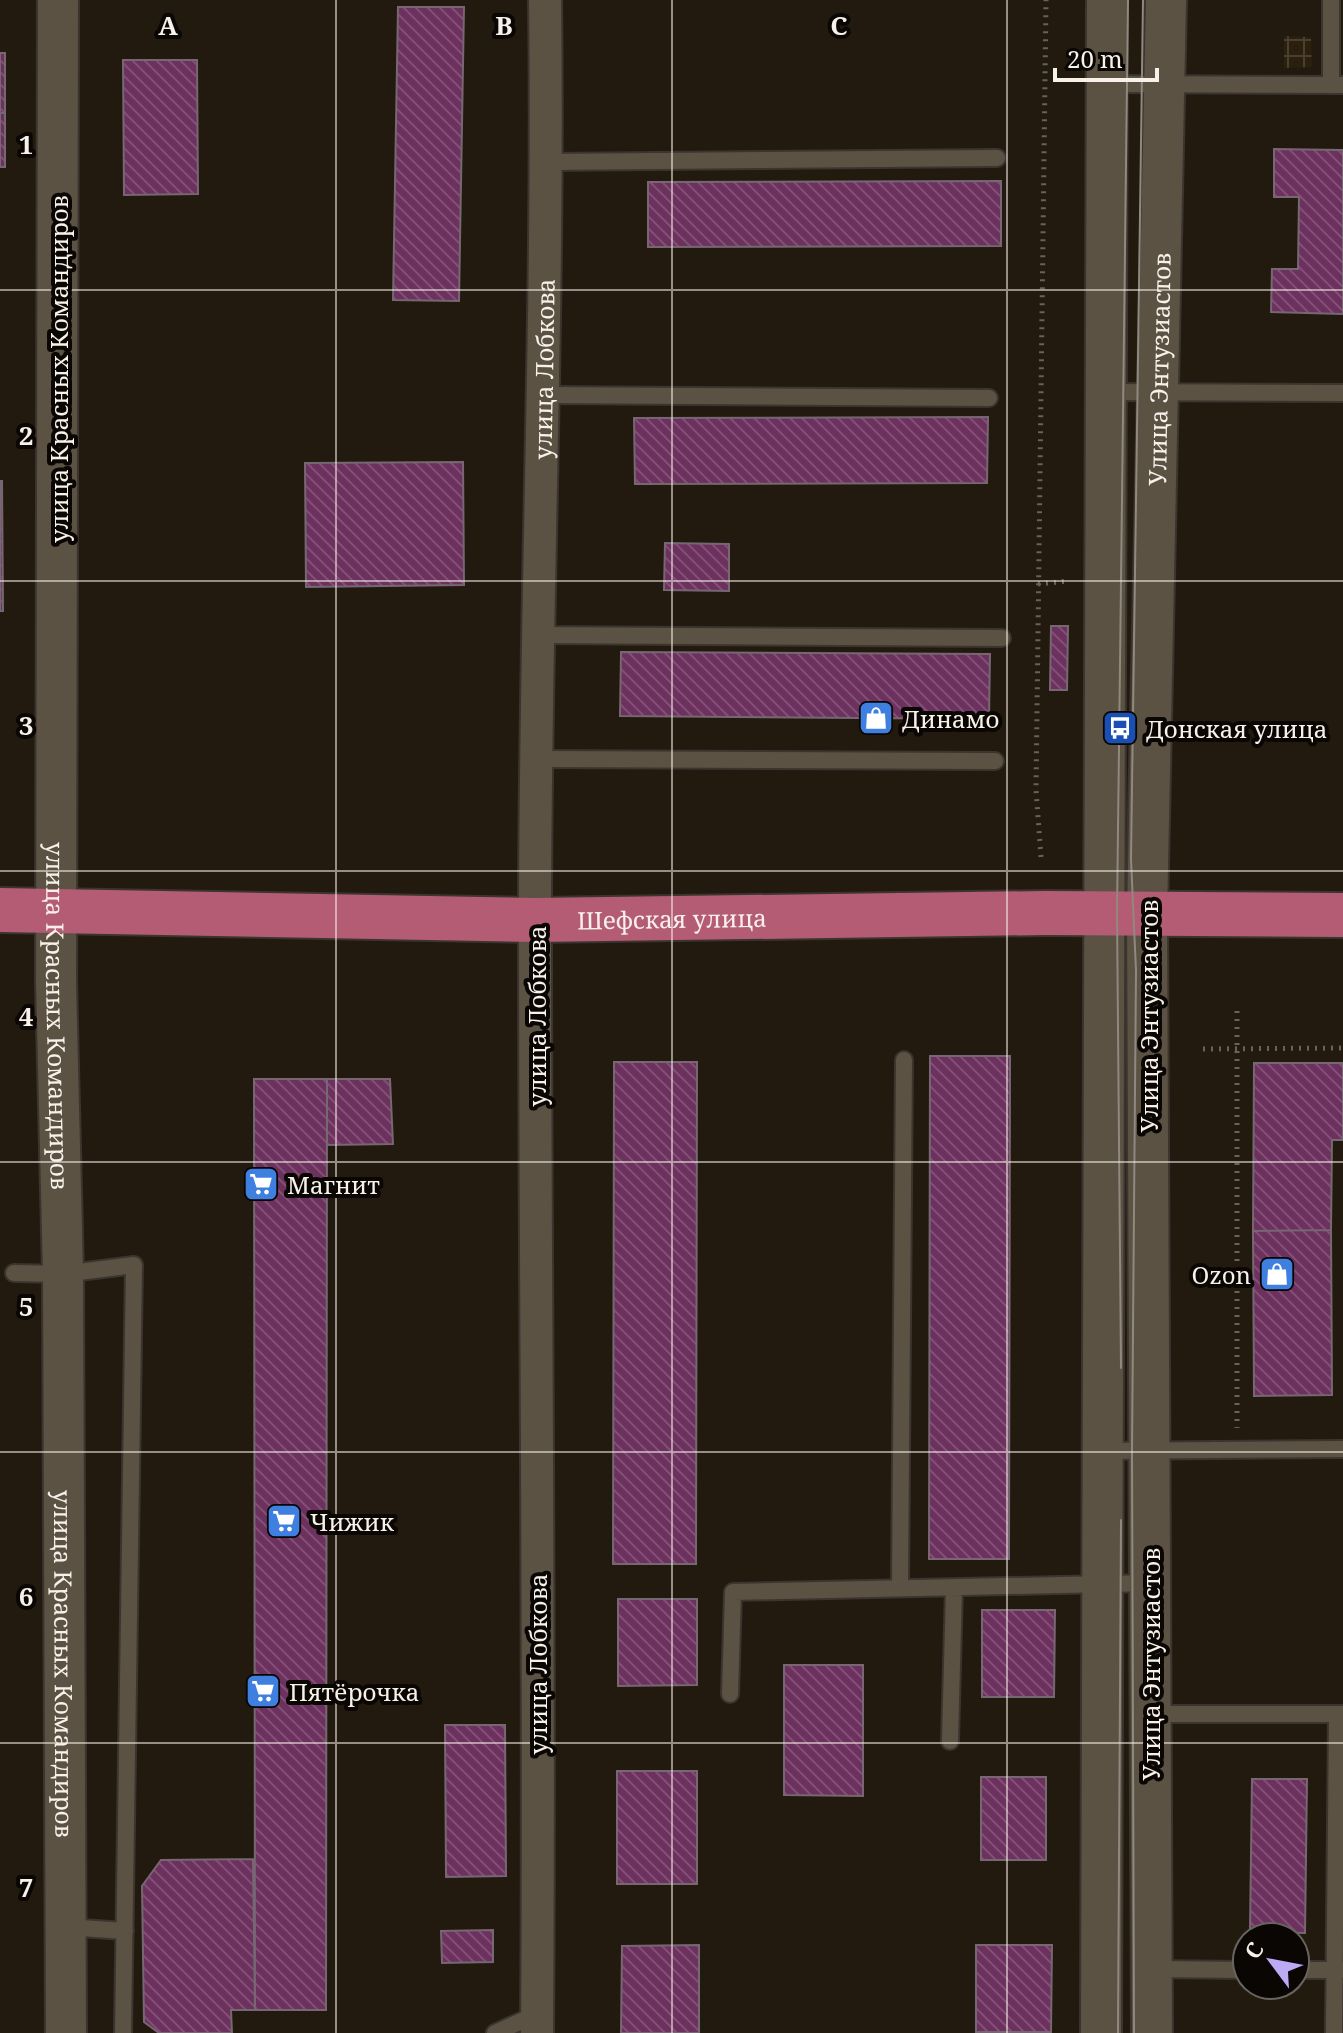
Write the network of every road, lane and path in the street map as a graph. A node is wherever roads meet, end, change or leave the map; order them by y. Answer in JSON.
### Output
{"nodes":[{"id":1,"x":58,"y":0,"type":"edge"},
{"id":2,"x":545,"y":0,"type":"edge"},
{"id":3,"x":1046,"y":0,"type":"edge"},
{"id":4,"x":1107,"y":0,"type":"edge"},
{"id":5,"x":1166,"y":0,"type":"edge"},
{"id":6,"x":1331,"y":0,"type":"edge"},
{"id":7,"x":1107,"y":84,"type":"junction"},
{"id":8,"x":1164,"y":84,"type":"junction"},
{"id":9,"x":1337,"y":85,"type":"edge"},
{"id":10,"x":997,"y":158,"type":"dead end"},
{"id":11,"x":547,"y":162,"type":"junction"},
{"id":12,"x":1106,"y":392,"type":"junction"},
{"id":13,"x":1158,"y":393,"type":"junction"},
{"id":14,"x":1343,"y":393,"type":"edge"},
{"id":15,"x":544,"y":395,"type":"junction"},
{"id":16,"x":989,"y":398,"type":"dead end"},
{"id":17,"x":1068,"y":581,"type":"dead end"},
{"id":18,"x":1038,"y":584,"type":"junction"},
{"id":19,"x":538,"y":635,"type":"junction"},
{"id":20,"x":1002,"y":638,"type":"dead end"},
{"id":21,"x":538,"y":759,"type":"junction"},
{"id":22,"x":995,"y":761,"type":"dead end"},
{"id":23,"x":1041,"y":857,"type":"dead end"},
{"id":24,"x":57,"y":909,"type":"junction"},
{"id":25,"x":0,"y":910,"type":"edge"},
{"id":26,"x":1104,"y":913,"type":"junction"},
{"id":27,"x":1147,"y":914,"type":"junction"},
{"id":28,"x":1343,"y":915,"type":"edge"},
{"id":29,"x":535,"y":920,"type":"junction"},
{"id":30,"x":1237,"y":1011,"type":"dead end"},
{"id":31,"x":1343,"y":1048,"type":"edge"},
{"id":32,"x":1203,"y":1049,"type":"dead end"},
{"id":33,"x":1237,"y":1049,"type":"junction"},
{"id":34,"x":904,"y":1060,"type":"dead end"},
{"id":35,"x":14,"y":1273,"type":"dead end"},
{"id":36,"x":63,"y":1274,"type":"junction"},
{"id":37,"x":1237,"y":1449,"type":"junction"},
{"id":38,"x":1343,"y":1449,"type":"edge"},
{"id":39,"x":1149,"y":1450,"type":"junction"},
{"id":40,"x":1103,"y":1451,"type":"junction"},
{"id":41,"x":1150,"y":1583,"type":"junction"},
{"id":42,"x":1102,"y":1584,"type":"junction"},
{"id":43,"x":900,"y":1588,"type":"junction"},
{"id":44,"x":954,"y":1588,"type":"junction"},
{"id":45,"x":730,"y":1694,"type":"dead end"},
{"id":46,"x":1151,"y":1714,"type":"junction"},
{"id":47,"x":1340,"y":1714,"type":"edge"},
{"id":48,"x":950,"y":1741,"type":"dead end"},
{"id":49,"x":66,"y":1927,"type":"junction"},
{"id":50,"x":125,"y":1931,"type":"junction"},
{"id":51,"x":1151,"y":1969,"type":"junction"},
{"id":52,"x":1231,"y":1970,"type":"edge"},
{"id":53,"x":1311,"y":1970,"type":"edge"},
{"id":54,"x":1338,"y":1970,"type":"edge"},
{"id":55,"x":537,"y":2024,"type":"edge"},
{"id":56,"x":66,"y":2033,"type":"edge"},
{"id":57,"x":123,"y":2033,"type":"edge"},
{"id":58,"x":495,"y":2033,"type":"edge"},
{"id":59,"x":1101,"y":2033,"type":"edge"},
{"id":60,"x":1152,"y":2033,"type":"edge"},
{"id":61,"x":1334,"y":2033,"type":"edge"}],
"edges":[{"from":1,"to":24,"type":"street","name":"улица Красных Командиров"},
{"from":2,"to":11,"type":"street","name":"улица Лобкова"},
{"from":3,"to":18,"type":"path"},
{"from":4,"to":7,"type":"street","name":"Улица Энтузиастов"},
{"from":5,"to":8,"type":"street","name":"Улица Энтузиастов"},
{"from":6,"to":9,"type":"lane"},
{"from":7,"to":8,"type":"lane"},
{"from":7,"to":12,"type":"street","name":"Улица Энтузиастов"},
{"from":8,"to":9,"type":"lane"},
{"from":8,"to":13,"type":"street","name":"Улица Энтузиастов"},
{"from":10,"to":11,"type":"lane"},
{"from":11,"to":15,"type":"street","name":"улица Лобкова"},
{"from":12,"to":13,"type":"lane"},
{"from":12,"to":26,"type":"street","name":"Улица Энтузиастов"},
{"from":13,"to":14,"type":"lane"},
{"from":13,"to":27,"type":"street","name":"Улица Энтузиастов"},
{"from":15,"to":16,"type":"lane"},
{"from":15,"to":19,"type":"street","name":"улица Лобкова"},
{"from":17,"to":18,"type":"path"},
{"from":18,"to":23,"type":"path"},
{"from":19,"to":20,"type":"lane"},
{"from":19,"to":21,"type":"street","name":"улица Лобкова"},
{"from":21,"to":22,"type":"lane"},
{"from":21,"to":29,"type":"street","name":"улица Лобкова"},
{"from":24,"to":25,"type":"main road","name":"Шефская улица"},
{"from":24,"to":29,"type":"main road","name":"Шефская улица"},
{"from":24,"to":36,"type":"street","name":"улица Красных Командиров"},
{"from":26,"to":27,"type":"main road","name":"Шефская улица"},
{"from":26,"to":29,"type":"main road","name":"Шефская улица"},
{"from":26,"to":40,"type":"street","name":"Улица Энтузиастов"},
{"from":27,"to":28,"type":"main road","name":"Шефская улица"},
{"from":27,"to":39,"type":"street","name":"Улица Энтузиастов"},
{"from":29,"to":55,"type":"street","name":"улица Лобкова"},
{"from":30,"to":33,"type":"path"},
{"from":31,"to":33,"type":"path"},
{"from":32,"to":33,"type":"path"},
{"from":33,"to":37,"type":"path"},
{"from":34,"to":43,"type":"lane"},
{"from":35,"to":36,"type":"lane"},
{"from":36,"to":49,"type":"street","name":"улица Красных Командиров"},
{"from":36,"to":50,"type":"lane"},
{"from":37,"to":38,"type":"lane"},
{"from":37,"to":39,"type":"lane"},
{"from":39,"to":40,"type":"lane"},
{"from":39,"to":41,"type":"street","name":"Улица Энтузиастов"},
{"from":40,"to":42,"type":"street","name":"Улица Энтузиастов"},
{"from":41,"to":42,"type":"lane"},
{"from":41,"to":46,"type":"street","name":"Улица Энтузиастов"},
{"from":42,"to":44,"type":"lane"},
{"from":42,"to":59,"type":"street","name":"Улица Энтузиастов"},
{"from":43,"to":44,"type":"lane"},
{"from":43,"to":45,"type":"lane"},
{"from":44,"to":48,"type":"lane"},
{"from":46,"to":47,"type":"lane"},
{"from":46,"to":51,"type":"street","name":"Улица Энтузиастов"},
{"from":47,"to":54,"type":"lane"},
{"from":49,"to":50,"type":"lane"},
{"from":49,"to":56,"type":"street","name":"улица Красных Командиров"},
{"from":50,"to":57,"type":"lane"},
{"from":51,"to":52,"type":"lane"},
{"from":51,"to":60,"type":"street","name":"Улица Энтузиастов"},
{"from":53,"to":54,"type":"lane"},
{"from":54,"to":61,"type":"lane"},
{"from":55,"to":58,"type":"lane"}]}
